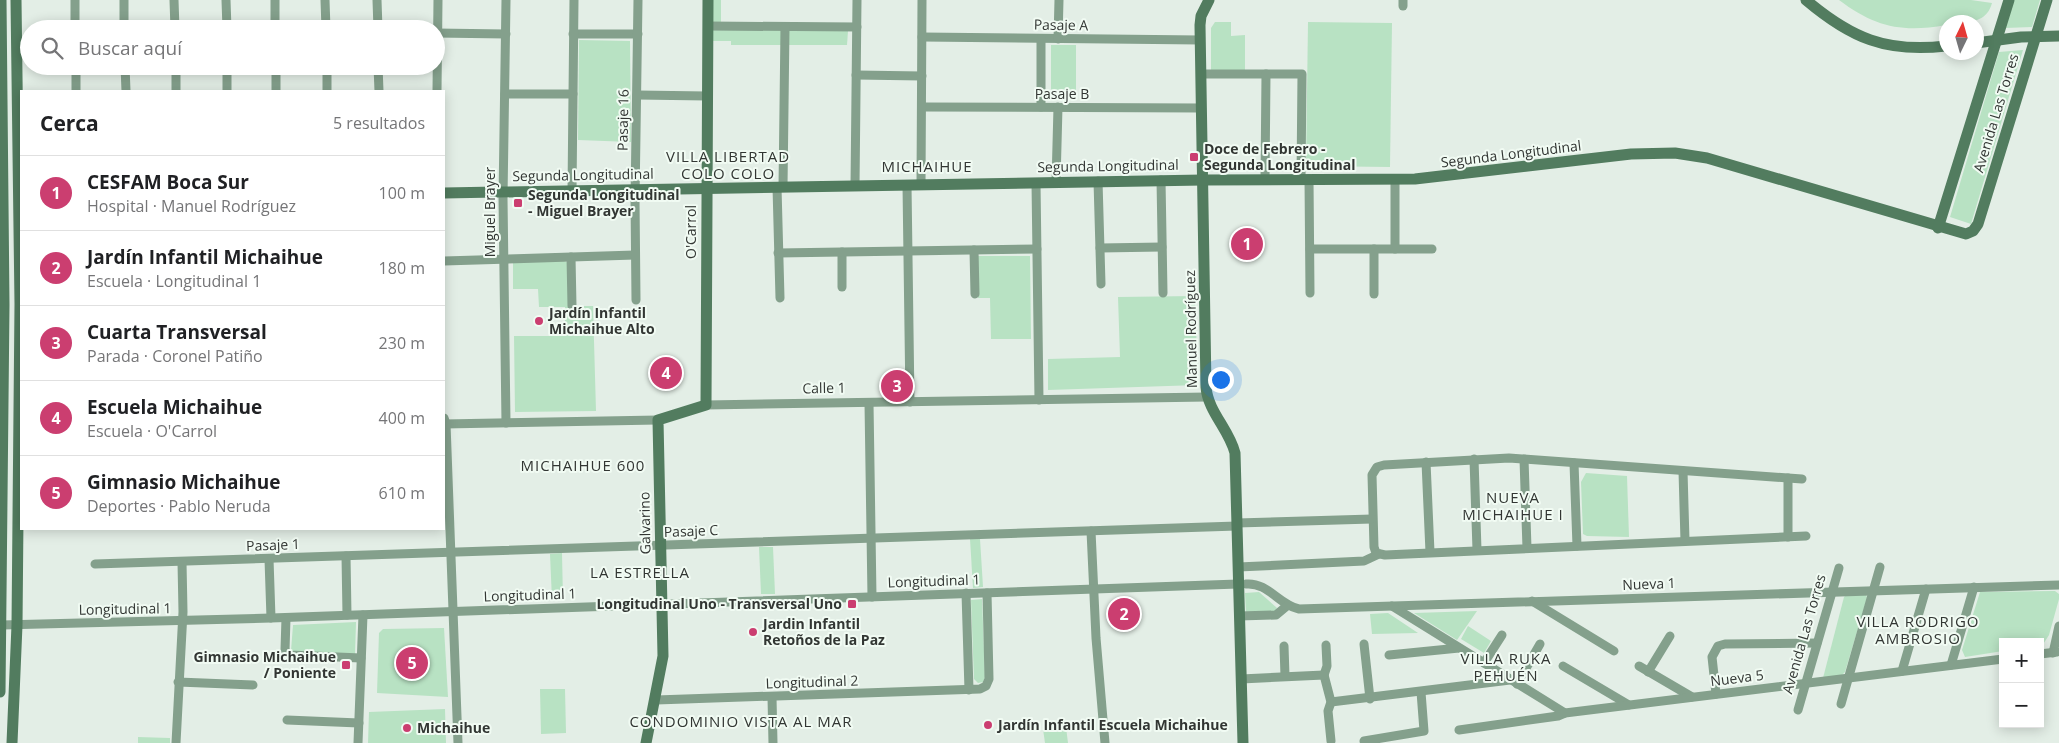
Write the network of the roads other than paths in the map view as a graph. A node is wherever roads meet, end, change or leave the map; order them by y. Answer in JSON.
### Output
{"nodes":[{"id":1,"x":1,"y":0,"type":"edge"},
{"id":2,"x":16,"y":0,"type":"edge"},
{"id":3,"x":75,"y":0,"type":"edge"},
{"id":4,"x":124,"y":0,"type":"edge"},
{"id":5,"x":174,"y":0,"type":"edge"},
{"id":6,"x":226,"y":0,"type":"edge"},
{"id":7,"x":275,"y":0,"type":"edge"},
{"id":8,"x":326,"y":0,"type":"edge"},
{"id":9,"x":377,"y":0,"type":"edge"},
{"id":10,"x":438,"y":0,"type":"edge"},
{"id":11,"x":506,"y":0,"type":"edge"},
{"id":12,"x":574,"y":0,"type":"edge"},
{"id":13,"x":638,"y":0,"type":"edge"},
{"id":14,"x":708,"y":0,"type":"edge"},
{"id":15,"x":857,"y":0,"type":"edge"},
{"id":16,"x":922,"y":0,"type":"edge"},
{"id":17,"x":1059,"y":0,"type":"edge"},
{"id":18,"x":1209,"y":0,"type":"edge"},
{"id":19,"x":1806,"y":0,"type":"edge"},
{"id":20,"x":2009,"y":0,"type":"edge"},
{"id":21,"x":2047,"y":0,"type":"edge"},
{"id":22,"x":75,"y":20,"type":"edge"},
{"id":23,"x":124,"y":20,"type":"edge"},
{"id":24,"x":175,"y":20,"type":"edge"},
{"id":25,"x":227,"y":20,"type":"edge"},
{"id":26,"x":275,"y":20,"type":"edge"},
{"id":27,"x":326,"y":20,"type":"edge"},
{"id":28,"x":378,"y":20,"type":"edge"},
{"id":29,"x":437,"y":20,"type":"edge"},
{"id":30,"x":708,"y":26,"type":"junction"},
{"id":31,"x":785,"y":26,"type":"junction"},
{"id":32,"x":856,"y":27,"type":"junction"},
{"id":33,"x":445,"y":33,"type":"edge"},
{"id":34,"x":506,"y":34,"type":"junction"},
{"id":35,"x":573,"y":34,"type":"junction"},
{"id":36,"x":638,"y":34,"type":"junction"},
{"id":37,"x":2036,"y":36,"type":"junction"},
{"id":38,"x":2059,"y":36,"type":"edge"},
{"id":39,"x":922,"y":37,"type":"junction"},
{"id":40,"x":1041,"y":39,"type":"junction"},
{"id":41,"x":1058,"y":39,"type":"junction"},
{"id":42,"x":1200,"y":40,"type":"junction"},
{"id":43,"x":1997,"y":40,"type":"junction"},
{"id":44,"x":1984,"y":42,"type":"edge"},
{"id":45,"x":1939,"y":46,"type":"edge"},
{"id":46,"x":1201,"y":74,"type":"junction"},
{"id":47,"x":1266,"y":74,"type":"junction"},
{"id":48,"x":76,"y":75,"type":"edge"},
{"id":49,"x":125,"y":75,"type":"edge"},
{"id":50,"x":176,"y":75,"type":"edge"},
{"id":51,"x":227,"y":75,"type":"edge"},
{"id":52,"x":276,"y":75,"type":"edge"},
{"id":53,"x":327,"y":75,"type":"edge"},
{"id":54,"x":378,"y":75,"type":"edge"},
{"id":55,"x":437,"y":75,"type":"edge"},
{"id":56,"x":856,"y":75,"type":"junction"},
{"id":57,"x":922,"y":76,"type":"junction"},
{"id":58,"x":76,"y":90,"type":"edge"},
{"id":59,"x":126,"y":90,"type":"edge"},
{"id":60,"x":176,"y":90,"type":"edge"},
{"id":61,"x":227,"y":90,"type":"edge"},
{"id":62,"x":276,"y":90,"type":"edge"},
{"id":63,"x":327,"y":90,"type":"edge"},
{"id":64,"x":379,"y":90,"type":"edge"},
{"id":65,"x":437,"y":90,"type":"edge"},
{"id":66,"x":505,"y":94,"type":"junction"},
{"id":67,"x":573,"y":94,"type":"junction"},
{"id":68,"x":637,"y":95,"type":"junction"},
{"id":69,"x":707,"y":96,"type":"junction"},
{"id":70,"x":922,"y":107,"type":"junction"},
{"id":71,"x":1041,"y":107,"type":"junction"},
{"id":72,"x":1058,"y":108,"type":"junction"},
{"id":73,"x":1201,"y":108,"type":"junction"},
{"id":74,"x":1265,"y":179,"type":"junction"},
{"id":75,"x":1305,"y":179,"type":"junction"},
{"id":76,"x":1161,"y":180,"type":"junction"},
{"id":77,"x":1203,"y":180,"type":"junction"},
{"id":78,"x":1395,"y":180,"type":"junction"},
{"id":79,"x":1036,"y":182,"type":"junction"},
{"id":80,"x":1056,"y":182,"type":"junction"},
{"id":81,"x":1098,"y":182,"type":"junction"},
{"id":82,"x":921,"y":184,"type":"junction"},
{"id":83,"x":907,"y":185,"type":"junction"},
{"id":84,"x":855,"y":186,"type":"junction"},
{"id":85,"x":780,"y":187,"type":"junction"},
{"id":86,"x":706,"y":188,"type":"junction"},
{"id":87,"x":636,"y":189,"type":"junction"},
{"id":88,"x":572,"y":190,"type":"junction"},
{"id":89,"x":504,"y":192,"type":"junction"},
{"id":90,"x":445,"y":193,"type":"edge"},
{"id":91,"x":4,"y":201,"type":"junction"},
{"id":92,"x":20,"y":201,"type":"edge"},
{"id":93,"x":1938,"y":228,"type":"junction"},
{"id":94,"x":1970,"y":233,"type":"joint"},
{"id":95,"x":1162,"y":247,"type":"junction"},
{"id":96,"x":1100,"y":248,"type":"junction"},
{"id":97,"x":1037,"y":249,"type":"junction"},
{"id":98,"x":1310,"y":249,"type":"junction"},
{"id":99,"x":1374,"y":249,"type":"junction"},
{"id":100,"x":1395,"y":249,"type":"junction"},
{"id":101,"x":1432,"y":249,"type":"dead end"},
{"id":102,"x":974,"y":250,"type":"junction"},
{"id":103,"x":908,"y":251,"type":"junction"},
{"id":104,"x":842,"y":252,"type":"junction"},
{"id":105,"x":778,"y":253,"type":"junction"},
{"id":106,"x":635,"y":256,"type":"junction"},
{"id":107,"x":571,"y":257,"type":"junction"},
{"id":108,"x":504,"y":259,"type":"junction"},
{"id":109,"x":445,"y":261,"type":"edge"},
{"id":110,"x":1101,"y":284,"type":"dead end"},
{"id":111,"x":842,"y":287,"type":"dead end"},
{"id":112,"x":1163,"y":293,"type":"dead end"},
{"id":113,"x":1310,"y":293,"type":"dead end"},
{"id":114,"x":975,"y":294,"type":"dead end"},
{"id":115,"x":1374,"y":294,"type":"dead end"},
{"id":116,"x":780,"y":298,"type":"dead end"},
{"id":117,"x":636,"y":300,"type":"dead end"},
{"id":118,"x":572,"y":306,"type":"dead end"},
{"id":119,"x":1207,"y":397,"type":"junction"},
{"id":120,"x":1039,"y":400,"type":"junction"},
{"id":121,"x":910,"y":402,"type":"junction"},
{"id":122,"x":869,"y":403,"type":"junction"},
{"id":123,"x":706,"y":405,"type":"junction"},
{"id":124,"x":658,"y":420,"type":"junction"},
{"id":125,"x":445,"y":422,"type":"edge"},
{"id":126,"x":506,"y":423,"type":"junction"},
{"id":127,"x":20,"y":432,"type":"edge"},
{"id":128,"x":445,"y":441,"type":"edge"},
{"id":129,"x":1474,"y":459,"type":"junction"},
{"id":130,"x":1524,"y":459,"type":"junction"},
{"id":131,"x":1426,"y":462,"type":"junction"},
{"id":132,"x":1574,"y":463,"type":"junction"},
{"id":133,"x":1683,"y":471,"type":"junction"},
{"id":134,"x":1788,"y":478,"type":"junction"},
{"id":135,"x":1802,"y":479,"type":"dead end"},
{"id":136,"x":1372,"y":519,"type":"junction"},
{"id":137,"x":1237,"y":524,"type":"junction"},
{"id":138,"x":1091,"y":531,"type":"junction"},
{"id":139,"x":1806,"y":536,"type":"dead end"},
{"id":140,"x":1788,"y":537,"type":"junction"},
{"id":141,"x":871,"y":539,"type":"junction"},
{"id":142,"x":1685,"y":541,"type":"junction"},
{"id":143,"x":661,"y":546,"type":"junction"},
{"id":144,"x":1577,"y":546,"type":"junction"},
{"id":145,"x":1527,"y":548,"type":"junction"},
{"id":146,"x":1477,"y":550,"type":"junction"},
{"id":147,"x":1430,"y":552,"type":"junction"},
{"id":148,"x":451,"y":553,"type":"junction"},
{"id":149,"x":1379,"y":554,"type":"junction"},
{"id":150,"x":346,"y":556,"type":"junction"},
{"id":151,"x":269,"y":559,"type":"junction"},
{"id":152,"x":182,"y":562,"type":"junction"},
{"id":153,"x":95,"y":564,"type":"dead end"},
{"id":154,"x":1238,"y":567,"type":"junction"},
{"id":155,"x":1880,"y":567,"type":"dead end"},
{"id":156,"x":1839,"y":568,"type":"dead end"},
{"id":157,"x":1242,"y":584,"type":"junction"},
{"id":158,"x":2059,"y":586,"type":"edge"},
{"id":159,"x":1974,"y":587,"type":"junction"},
{"id":160,"x":1092,"y":589,"type":"junction"},
{"id":161,"x":1926,"y":589,"type":"junction"},
{"id":162,"x":1874,"y":590,"type":"junction"},
{"id":163,"x":1832,"y":591,"type":"junction"},
{"id":164,"x":987,"y":593,"type":"junction"},
{"id":165,"x":966,"y":594,"type":"junction"},
{"id":166,"x":872,"y":597,"type":"junction"},
{"id":167,"x":1531,"y":601,"type":"junction"},
{"id":168,"x":663,"y":604,"type":"junction"},
{"id":169,"x":1288,"y":606,"type":"junction"},
{"id":170,"x":1392,"y":606,"type":"junction"},
{"id":171,"x":453,"y":612,"type":"junction"},
{"id":172,"x":363,"y":615,"type":"junction"},
{"id":173,"x":348,"y":616,"type":"junction"},
{"id":174,"x":1239,"y":616,"type":"junction"},
{"id":175,"x":271,"y":618,"type":"junction"},
{"id":176,"x":286,"y":618,"type":"junction"},
{"id":177,"x":181,"y":621,"type":"junction"},
{"id":178,"x":2,"y":625,"type":"junction"},
{"id":179,"x":17,"y":625,"type":"junction"},
{"id":180,"x":2059,"y":626,"type":"edge"},
{"id":181,"x":1502,"y":635,"type":"dead end"},
{"id":182,"x":1670,"y":636,"type":"dead end"},
{"id":183,"x":1817,"y":643,"type":"junction"},
{"id":184,"x":1364,"y":644,"type":"dead end"},
{"id":185,"x":1540,"y":644,"type":"dead end"},
{"id":186,"x":1326,"y":645,"type":"dead end"},
{"id":187,"x":1284,"y":646,"type":"dead end"},
{"id":188,"x":1459,"y":648,"type":"junction"},
{"id":189,"x":1614,"y":651,"type":"dead end"},
{"id":190,"x":2056,"y":652,"type":"edge"},
{"id":191,"x":1389,"y":655,"type":"dead end"},
{"id":192,"x":361,"y":658,"type":"junction"},
{"id":193,"x":1999,"y":659,"type":"edge"},
{"id":194,"x":1484,"y":663,"type":"junction"},
{"id":195,"x":1951,"y":665,"type":"junction"},
{"id":196,"x":1563,"y":666,"type":"dead end"},
{"id":197,"x":1639,"y":666,"type":"dead end"},
{"id":198,"x":1902,"y":671,"type":"junction"},
{"id":199,"x":1648,"y":672,"type":"junction"},
{"id":200,"x":1324,"y":675,"type":"junction"},
{"id":201,"x":1285,"y":676,"type":"junction"},
{"id":202,"x":1848,"y":678,"type":"junction"},
{"id":203,"x":1241,"y":679,"type":"junction"},
{"id":204,"x":178,"y":682,"type":"junction"},
{"id":205,"x":1513,"y":682,"type":"junction"},
{"id":206,"x":1806,"y":683,"type":"junction"},
{"id":207,"x":253,"y":685,"type":"dead end"},
{"id":208,"x":969,"y":690,"type":"junction"},
{"id":209,"x":0,"y":692,"type":"edge"},
{"id":210,"x":1421,"y":692,"type":"junction"},
{"id":211,"x":1716,"y":694,"type":"junction"},
{"id":212,"x":772,"y":697,"type":"junction"},
{"id":213,"x":1692,"y":697,"type":"junction"},
{"id":214,"x":1370,"y":699,"type":"junction"},
{"id":215,"x":656,"y":700,"type":"junction"},
{"id":216,"x":1331,"y":702,"type":"junction"},
{"id":217,"x":1841,"y":704,"type":"dead end"},
{"id":218,"x":1630,"y":705,"type":"junction"},
{"id":219,"x":1798,"y":710,"type":"dead end"},
{"id":220,"x":1565,"y":713,"type":"junction"},
{"id":221,"x":287,"y":720,"type":"dead end"},
{"id":222,"x":359,"y":723,"type":"junction"},
{"id":223,"x":1459,"y":730,"type":"dead end"},
{"id":224,"x":1331,"y":741,"type":"dead end"},
{"id":225,"x":1364,"y":742,"type":"dead end"},
{"id":226,"x":12,"y":743,"type":"edge"},
{"id":227,"x":176,"y":743,"type":"edge"},
{"id":228,"x":358,"y":743,"type":"edge"},
{"id":229,"x":458,"y":743,"type":"edge"},
{"id":230,"x":646,"y":743,"type":"edge"},
{"id":231,"x":773,"y":743,"type":"edge"},
{"id":232,"x":1105,"y":743,"type":"edge"},
{"id":233,"x":1243,"y":743,"type":"edge"}],
"edges":[{"from":1,"to":91,"type":"street"},
{"from":2,"to":92,"type":"street"},
{"from":3,"to":22,"type":"street"},
{"from":4,"to":23,"type":"street"},
{"from":5,"to":24,"type":"street"},
{"from":6,"to":25,"type":"street"},
{"from":7,"to":26,"type":"street"},
{"from":8,"to":27,"type":"street"},
{"from":9,"to":28,"type":"street"},
{"from":10,"to":29,"type":"street"},
{"from":11,"to":34,"type":"street","name":"Miguel Brayer"},
{"from":12,"to":35,"type":"street"},
{"from":13,"to":36,"type":"street","name":"Pasaje 16"},
{"from":14,"to":30,"type":"street","name":"O'Carrol"},
{"from":15,"to":32,"type":"street"},
{"from":16,"to":39,"type":"street"},
{"from":17,"to":41,"type":"street"},
{"from":18,"to":42,"type":"street","name":"Manuel Rodríguez"},
{"from":19,"to":45,"type":"street"},
{"from":20,"to":43,"type":"street","name":"Avenida Las Torres"},
{"from":21,"to":37,"type":"street","name":"Avenida Las Torres"},
{"from":30,"to":31,"type":"street"},
{"from":30,"to":69,"type":"street","name":"O'Carrol"},
{"from":31,"to":32,"type":"street"},
{"from":31,"to":85,"type":"street"},
{"from":32,"to":56,"type":"street"},
{"from":33,"to":34,"type":"street"},
{"from":34,"to":66,"type":"street","name":"Miguel Brayer"},
{"from":35,"to":36,"type":"street"},
{"from":35,"to":67,"type":"street"},
{"from":36,"to":68,"type":"street","name":"Pasaje 16"},
{"from":37,"to":38,"type":"street"},
{"from":37,"to":43,"type":"street"},
{"from":37,"to":94,"type":"street","name":"Avenida Las Torres"},
{"from":39,"to":40,"type":"street","name":"Pasaje A"},
{"from":39,"to":57,"type":"street"},
{"from":40,"to":41,"type":"street","name":"Pasaje A"},
{"from":40,"to":71,"type":"street"},
{"from":41,"to":42,"type":"street","name":"Pasaje A"},
{"from":42,"to":46,"type":"street","name":"Manuel Rodríguez"},
{"from":43,"to":44,"type":"street"},
{"from":43,"to":93,"type":"street","name":"Avenida Las Torres"},
{"from":46,"to":47,"type":"street"},
{"from":46,"to":73,"type":"street","name":"Manuel Rodríguez"},
{"from":47,"to":74,"type":"street"},
{"from":47,"to":75,"type":"street"},
{"from":48,"to":58,"type":"street"},
{"from":49,"to":59,"type":"street"},
{"from":50,"to":60,"type":"street"},
{"from":51,"to":61,"type":"street"},
{"from":52,"to":62,"type":"street"},
{"from":53,"to":63,"type":"street"},
{"from":54,"to":64,"type":"street"},
{"from":55,"to":65,"type":"street"},
{"from":56,"to":57,"type":"street"},
{"from":56,"to":84,"type":"street"},
{"from":57,"to":70,"type":"street"},
{"from":66,"to":67,"type":"street"},
{"from":66,"to":89,"type":"street","name":"Miguel Brayer"},
{"from":67,"to":88,"type":"street"},
{"from":68,"to":69,"type":"street"},
{"from":68,"to":87,"type":"street","name":"Pasaje 16"},
{"from":69,"to":86,"type":"street","name":"O'Carrol"},
{"from":70,"to":71,"type":"street","name":"Pasaje B"},
{"from":70,"to":82,"type":"street"},
{"from":71,"to":72,"type":"street","name":"Pasaje B"},
{"from":72,"to":73,"type":"street","name":"Pasaje B"},
{"from":72,"to":80,"type":"street"},
{"from":73,"to":77,"type":"street","name":"Manuel Rodríguez"},
{"from":74,"to":75,"type":"street","name":"Segunda Longitudinal"},
{"from":74,"to":77,"type":"street","name":"Segunda Longitudinal"},
{"from":75,"to":78,"type":"street","name":"Segunda Longitudinal"},
{"from":75,"to":98,"type":"street"},
{"from":76,"to":77,"type":"street","name":"Segunda Longitudinal"},
{"from":76,"to":81,"type":"street","name":"Segunda Longitudinal"},
{"from":76,"to":95,"type":"street"},
{"from":77,"to":119,"type":"street","name":"Manuel Rodríguez"},
{"from":78,"to":93,"type":"street","name":"Segunda Longitudinal"},
{"from":78,"to":100,"type":"street"},
{"from":79,"to":80,"type":"street","name":"Segunda Longitudinal"},
{"from":79,"to":82,"type":"street","name":"Segunda Longitudinal"},
{"from":79,"to":97,"type":"street"},
{"from":80,"to":81,"type":"street","name":"Segunda Longitudinal"},
{"from":81,"to":96,"type":"street"},
{"from":82,"to":83,"type":"street","name":"Segunda Longitudinal"},
{"from":83,"to":84,"type":"street","name":"Segunda Longitudinal"},
{"from":83,"to":103,"type":"street"},
{"from":84,"to":85,"type":"street","name":"Segunda Longitudinal"},
{"from":85,"to":86,"type":"street","name":"Segunda Longitudinal"},
{"from":85,"to":105,"type":"street"},
{"from":86,"to":87,"type":"street","name":"Segunda Longitudinal"},
{"from":86,"to":123,"type":"street","name":"O'Carrol"},
{"from":87,"to":88,"type":"street","name":"Segunda Longitudinal"},
{"from":87,"to":106,"type":"street","name":"Pasaje 16"},
{"from":88,"to":89,"type":"street","name":"Segunda Longitudinal"},
{"from":89,"to":90,"type":"street","name":"Segunda Longitudinal"},
{"from":89,"to":108,"type":"street","name":"Miguel Brayer"},
{"from":91,"to":92,"type":"street"},
{"from":91,"to":178,"type":"street"},
{"from":92,"to":127,"type":"street"},
{"from":93,"to":94,"type":"street","name":"Segunda Longitudinal"},
{"from":95,"to":96,"type":"street"},
{"from":95,"to":112,"type":"street"},
{"from":96,"to":110,"type":"street"},
{"from":97,"to":102,"type":"street"},
{"from":97,"to":120,"type":"street"},
{"from":98,"to":99,"type":"street"},
{"from":98,"to":113,"type":"street"},
{"from":99,"to":100,"type":"street"},
{"from":99,"to":115,"type":"street"},
{"from":100,"to":101,"type":"street"},
{"from":102,"to":103,"type":"street"},
{"from":102,"to":114,"type":"street"},
{"from":103,"to":104,"type":"street"},
{"from":103,"to":121,"type":"street"},
{"from":104,"to":105,"type":"street"},
{"from":104,"to":111,"type":"street"},
{"from":105,"to":116,"type":"street"},
{"from":106,"to":107,"type":"street"},
{"from":106,"to":117,"type":"street","name":"Pasaje 16"},
{"from":107,"to":108,"type":"street"},
{"from":107,"to":118,"type":"street"},
{"from":108,"to":109,"type":"street"},
{"from":108,"to":126,"type":"street","name":"Miguel Brayer"},
{"from":119,"to":120,"type":"street","name":"Calle 1"},
{"from":119,"to":137,"type":"street","name":"Manuel Rodríguez"},
{"from":120,"to":121,"type":"street","name":"Calle 1"},
{"from":121,"to":122,"type":"street","name":"Calle 1"},
{"from":122,"to":123,"type":"street","name":"Calle 1"},
{"from":122,"to":141,"type":"street"},
{"from":123,"to":124,"type":"street","name":"Calle 1"},
{"from":124,"to":126,"type":"street","name":"Calle 1"},
{"from":124,"to":143,"type":"street","name":"Galvarino"},
{"from":125,"to":126,"type":"street","name":"Calle 1"},
{"from":127,"to":179,"type":"street"},
{"from":128,"to":148,"type":"street"},
{"from":129,"to":130,"type":"street"},
{"from":129,"to":131,"type":"street"},
{"from":129,"to":146,"type":"street"},
{"from":130,"to":132,"type":"street"},
{"from":130,"to":145,"type":"street"},
{"from":131,"to":136,"type":"street"},
{"from":131,"to":147,"type":"street"},
{"from":132,"to":133,"type":"street"},
{"from":132,"to":144,"type":"street"},
{"from":133,"to":134,"type":"street"},
{"from":133,"to":142,"type":"street"},
{"from":134,"to":135,"type":"street"},
{"from":134,"to":140,"type":"street"},
{"from":136,"to":137,"type":"street"},
{"from":136,"to":149,"type":"street"},
{"from":137,"to":138,"type":"street"},
{"from":137,"to":154,"type":"street","name":"Manuel Rodríguez"},
{"from":138,"to":141,"type":"street"},
{"from":138,"to":160,"type":"street"},
{"from":139,"to":140,"type":"street"},
{"from":140,"to":142,"type":"street"},
{"from":141,"to":143,"type":"street","name":"Pasaje C"},
{"from":141,"to":166,"type":"street"},
{"from":142,"to":144,"type":"street"},
{"from":143,"to":148,"type":"street","name":"Pasaje C"},
{"from":143,"to":168,"type":"street","name":"Galvarino"},
{"from":144,"to":145,"type":"street"},
{"from":145,"to":146,"type":"street"},
{"from":146,"to":147,"type":"street"},
{"from":147,"to":149,"type":"street"},
{"from":148,"to":150,"type":"street","name":"Pasaje 1"},
{"from":148,"to":171,"type":"street"},
{"from":149,"to":154,"type":"street"},
{"from":150,"to":151,"type":"street","name":"Pasaje 1"},
{"from":150,"to":173,"type":"street"},
{"from":151,"to":152,"type":"street","name":"Pasaje 1"},
{"from":151,"to":175,"type":"street"},
{"from":152,"to":153,"type":"street","name":"Pasaje 1"},
{"from":152,"to":177,"type":"street"},
{"from":154,"to":157,"type":"street","name":"Manuel Rodríguez"},
{"from":155,"to":162,"type":"street"},
{"from":156,"to":163,"type":"street","name":"Avenida Las Torres"},
{"from":157,"to":160,"type":"street","name":"Longitudinal 1"},
{"from":157,"to":169,"type":"street"},
{"from":157,"to":174,"type":"street","name":"Manuel Rodríguez"},
{"from":158,"to":159,"type":"street","name":"Nueva 1"},
{"from":159,"to":161,"type":"street","name":"Nueva 1"},
{"from":159,"to":195,"type":"street"},
{"from":160,"to":164,"type":"street","name":"Longitudinal 1"},
{"from":160,"to":232,"type":"street"},
{"from":161,"to":162,"type":"street","name":"Nueva 1"},
{"from":161,"to":198,"type":"street"},
{"from":162,"to":163,"type":"street","name":"Nueva 1"},
{"from":162,"to":202,"type":"street"},
{"from":163,"to":167,"type":"street","name":"Nueva 1"},
{"from":163,"to":183,"type":"street","name":"Avenida Las Torres"},
{"from":164,"to":165,"type":"street","name":"Longitudinal 1"},
{"from":164,"to":208,"type":"street","name":"Longitudinal 2"},
{"from":165,"to":166,"type":"street","name":"Longitudinal 1"},
{"from":165,"to":208,"type":"street"},
{"from":166,"to":168,"type":"street","name":"Longitudinal 1"},
{"from":167,"to":170,"type":"street","name":"Nueva 1"},
{"from":167,"to":189,"type":"street"},
{"from":168,"to":171,"type":"street","name":"Longitudinal 1"},
{"from":168,"to":215,"type":"street","name":"Galvarino"},
{"from":169,"to":170,"type":"street","name":"Nueva 1"},
{"from":169,"to":174,"type":"street"},
{"from":170,"to":188,"type":"street"},
{"from":171,"to":172,"type":"street","name":"Longitudinal 1"},
{"from":171,"to":229,"type":"street"},
{"from":172,"to":173,"type":"street","name":"Longitudinal 1"},
{"from":172,"to":192,"type":"street"},
{"from":173,"to":176,"type":"street","name":"Longitudinal 1"},
{"from":174,"to":203,"type":"street","name":"Manuel Rodríguez"},
{"from":175,"to":176,"type":"street","name":"Longitudinal 1"},
{"from":175,"to":177,"type":"street","name":"Longitudinal 1"},
{"from":176,"to":192,"type":"street"},
{"from":177,"to":179,"type":"street","name":"Longitudinal 1"},
{"from":177,"to":204,"type":"street"},
{"from":178,"to":179,"type":"street","name":"Longitudinal 1"},
{"from":178,"to":209,"type":"street"},
{"from":179,"to":226,"type":"street"},
{"from":180,"to":190,"type":"street"},
{"from":181,"to":194,"type":"street"},
{"from":182,"to":199,"type":"street"},
{"from":183,"to":206,"type":"street","name":"Avenida Las Torres"},
{"from":183,"to":211,"type":"street"},
{"from":184,"to":214,"type":"street"},
{"from":185,"to":205,"type":"street"},
{"from":186,"to":200,"type":"street"},
{"from":187,"to":201,"type":"street"},
{"from":188,"to":191,"type":"street"},
{"from":188,"to":194,"type":"street"},
{"from":192,"to":222,"type":"street"},
{"from":193,"to":195,"type":"street","name":"Nueva 5"},
{"from":194,"to":205,"type":"street"},
{"from":195,"to":198,"type":"street","name":"Nueva 5"},
{"from":196,"to":218,"type":"street"},
{"from":197,"to":199,"type":"street"},
{"from":198,"to":202,"type":"street","name":"Nueva 5"},
{"from":199,"to":213,"type":"street"},
{"from":200,"to":201,"type":"street"},
{"from":200,"to":216,"type":"street"},
{"from":201,"to":203,"type":"street"},
{"from":202,"to":206,"type":"street","name":"Nueva 5"},
{"from":202,"to":217,"type":"street"},
{"from":203,"to":233,"type":"street","name":"Manuel Rodríguez"},
{"from":204,"to":207,"type":"street"},
{"from":204,"to":227,"type":"street"},
{"from":205,"to":210,"type":"street"},
{"from":205,"to":220,"type":"street"},
{"from":206,"to":211,"type":"street","name":"Nueva 5"},
{"from":206,"to":219,"type":"street","name":"Avenida Las Torres"},
{"from":208,"to":212,"type":"street","name":"Longitudinal 2"},
{"from":210,"to":214,"type":"street"},
{"from":210,"to":225,"type":"street"},
{"from":211,"to":213,"type":"street","name":"Nueva 5"},
{"from":212,"to":215,"type":"street","name":"Longitudinal 2"},
{"from":212,"to":231,"type":"street"},
{"from":213,"to":218,"type":"street","name":"Nueva 5"},
{"from":214,"to":216,"type":"street"},
{"from":215,"to":230,"type":"street","name":"Galvarino"},
{"from":216,"to":224,"type":"street"},
{"from":218,"to":220,"type":"street","name":"Nueva 5"},
{"from":220,"to":223,"type":"street","name":"Nueva 5"},
{"from":221,"to":222,"type":"street"},
{"from":222,"to":228,"type":"street"}]}
